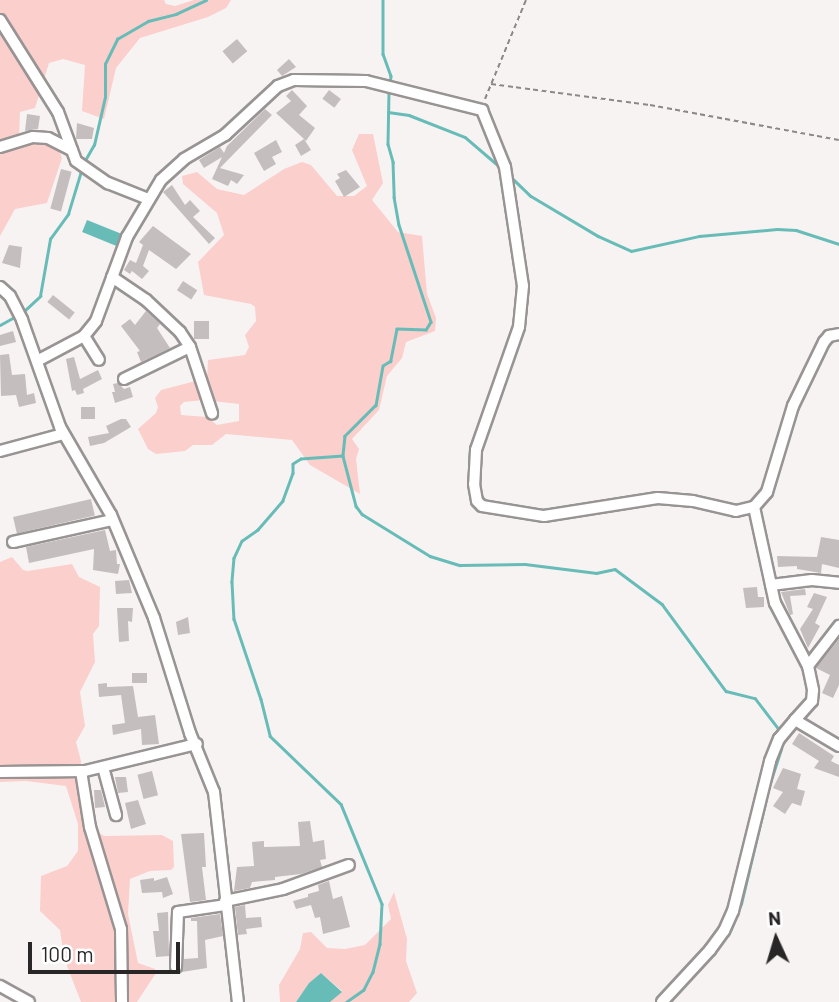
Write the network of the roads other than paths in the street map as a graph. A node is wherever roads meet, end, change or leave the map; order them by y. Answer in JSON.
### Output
{"nodes":[{"id":1,"x":0,"y":20,"type":"edge"},
{"id":2,"x":0,"y":147,"type":"edge"},
{"id":3,"x":74,"y":155,"type":"junction"},
{"id":4,"x":148,"y":199,"type":"junction"},
{"id":5,"x":112,"y":277,"type":"junction"},
{"id":6,"x":0,"y":286,"type":"edge"},
{"id":7,"x":839,"y":334,"type":"edge"},
{"id":8,"x":84,"y":335,"type":"junction"},
{"id":9,"x":190,"y":347,"type":"junction"},
{"id":10,"x":99,"y":360,"type":"dead end"},
{"id":11,"x":37,"y":361,"type":"junction"},
{"id":12,"x":124,"y":379,"type":"dead end"},
{"id":13,"x":212,"y":413,"type":"dead end"},
{"id":14,"x":63,"y":434,"type":"junction"},
{"id":15,"x":0,"y":452,"type":"edge"},
{"id":16,"x":754,"y":508,"type":"junction"},
{"id":17,"x":112,"y":520,"type":"junction"},
{"id":18,"x":13,"y":542,"type":"dead end"},
{"id":19,"x":839,"y":583,"type":"edge"},
{"id":20,"x":771,"y":585,"type":"junction"},
{"id":21,"x":839,"y":626,"type":"edge"},
{"id":22,"x":808,"y":666,"type":"junction"},
{"id":23,"x":795,"y":720,"type":"junction"},
{"id":24,"x":197,"y":744,"type":"junction"},
{"id":25,"x":839,"y":746,"type":"edge"},
{"id":26,"x":103,"y":766,"type":"junction"},
{"id":27,"x":81,"y":771,"type":"junction"},
{"id":28,"x":0,"y":772,"type":"edge"},
{"id":29,"x":116,"y":816,"type":"dead end"},
{"id":30,"x":349,"y":865,"type":"dead end"},
{"id":31,"x":225,"y":903,"type":"junction"},
{"id":32,"x":176,"y":967,"type":"dead end"},
{"id":33,"x":0,"y":986,"type":"edge"},
{"id":34,"x":29,"y":1002,"type":"edge"},
{"id":35,"x":122,"y":1002,"type":"edge"},
{"id":36,"x":238,"y":1002,"type":"edge"},
{"id":37,"x":662,"y":1002,"type":"edge"}],
"edges":[{"from":1,"to":3,"type":"street"},
{"from":2,"to":3,"type":"street"},
{"from":3,"to":4,"type":"street"},
{"from":4,"to":5,"type":"street"},
{"from":4,"to":16,"type":"street"},
{"from":5,"to":8,"type":"street"},
{"from":5,"to":9,"type":"street"},
{"from":6,"to":11,"type":"street"},
{"from":7,"to":16,"type":"street"},
{"from":8,"to":10,"type":"street"},
{"from":8,"to":11,"type":"street"},
{"from":9,"to":12,"type":"street"},
{"from":9,"to":13,"type":"street"},
{"from":11,"to":14,"type":"street"},
{"from":14,"to":15,"type":"street"},
{"from":14,"to":17,"type":"street"},
{"from":16,"to":20,"type":"street"},
{"from":17,"to":18,"type":"street"},
{"from":17,"to":24,"type":"street"},
{"from":19,"to":20,"type":"street"},
{"from":20,"to":22,"type":"street"},
{"from":21,"to":22,"type":"street"},
{"from":22,"to":23,"type":"street"},
{"from":23,"to":25,"type":"street"},
{"from":23,"to":37,"type":"street"},
{"from":24,"to":26,"type":"street"},
{"from":24,"to":31,"type":"street"},
{"from":26,"to":27,"type":"street"},
{"from":26,"to":29,"type":"street"},
{"from":27,"to":28,"type":"street"},
{"from":27,"to":35,"type":"street"},
{"from":30,"to":31,"type":"street"},
{"from":31,"to":32,"type":"street"},
{"from":31,"to":36,"type":"street"},
{"from":33,"to":34,"type":"street"}]}
